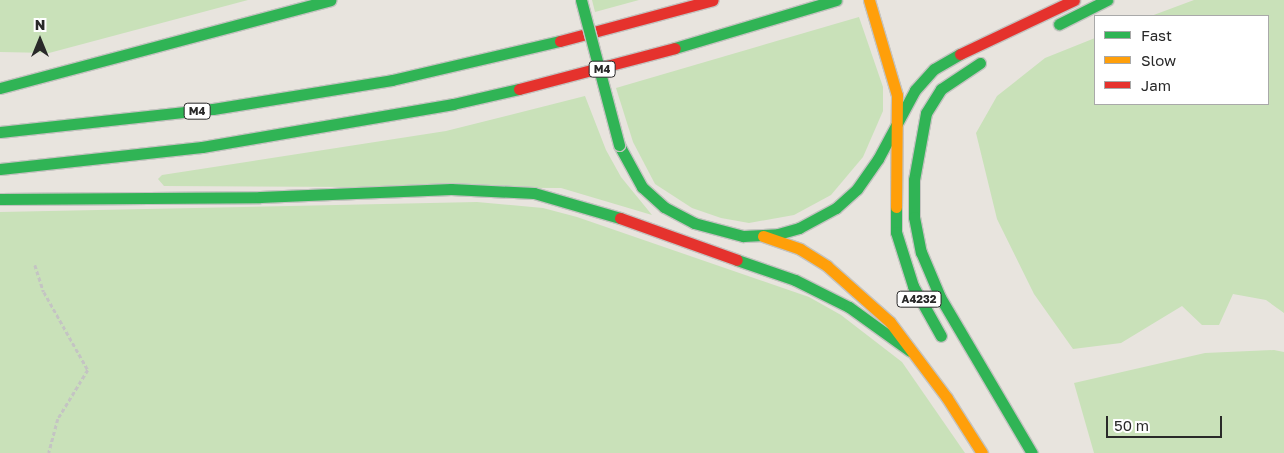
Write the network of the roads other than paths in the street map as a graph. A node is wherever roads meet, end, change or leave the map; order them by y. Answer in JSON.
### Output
{"nodes":[{"id":1,"x":330,"y":0,"type":"edge"},
{"id":2,"x":581,"y":0,"type":"edge"},
{"id":3,"x":713,"y":0,"type":"edge"},
{"id":4,"x":836,"y":0,"type":"edge"},
{"id":5,"x":869,"y":0,"type":"edge"},
{"id":6,"x":1074,"y":0,"type":"edge"},
{"id":7,"x":1107,"y":0,"type":"edge"},
{"id":8,"x":1049,"y":28,"type":"dead end"},
{"id":9,"x":988,"y":59,"type":"dead end"},
{"id":10,"x":0,"y":88,"type":"edge"},
{"id":11,"x":897,"y":122,"type":"junction"},
{"id":12,"x":0,"y":132,"type":"edge"},
{"id":13,"x":0,"y":169,"type":"edge"},
{"id":14,"x":0,"y":199,"type":"edge"},
{"id":15,"x":585,"y":206,"type":"junction"},
{"id":16,"x":711,"y":230,"type":"junction"},
{"id":17,"x":759,"y":236,"type":"junction"},
{"id":18,"x":945,"y":344,"type":"dead end"},
{"id":19,"x":910,"y":351,"type":"junction"},
{"id":20,"x":982,"y":453,"type":"edge"},
{"id":21,"x":1032,"y":453,"type":"edge"}],
"edges":[{"from":1,"to":10,"type":"highway"},
{"from":2,"to":16,"type":"highway","bridge":true},
{"from":3,"to":12,"type":"highway","number":"M4"},
{"from":4,"to":13,"type":"highway","number":"M4"},
{"from":5,"to":11,"type":"highway"},
{"from":6,"to":11,"type":"highway"},
{"from":7,"to":8,"type":"highway"},
{"from":9,"to":21,"type":"highway"},
{"from":11,"to":17,"type":"highway"},
{"from":11,"to":18,"type":"highway","number":"A4232"},
{"from":14,"to":15,"type":"highway"},
{"from":15,"to":16,"type":"highway"},
{"from":15,"to":19,"type":"highway"},
{"from":16,"to":17,"type":"highway"},
{"from":17,"to":19,"type":"highway","number":"A4232"},
{"from":19,"to":20,"type":"highway","number":"A4232"}]}
